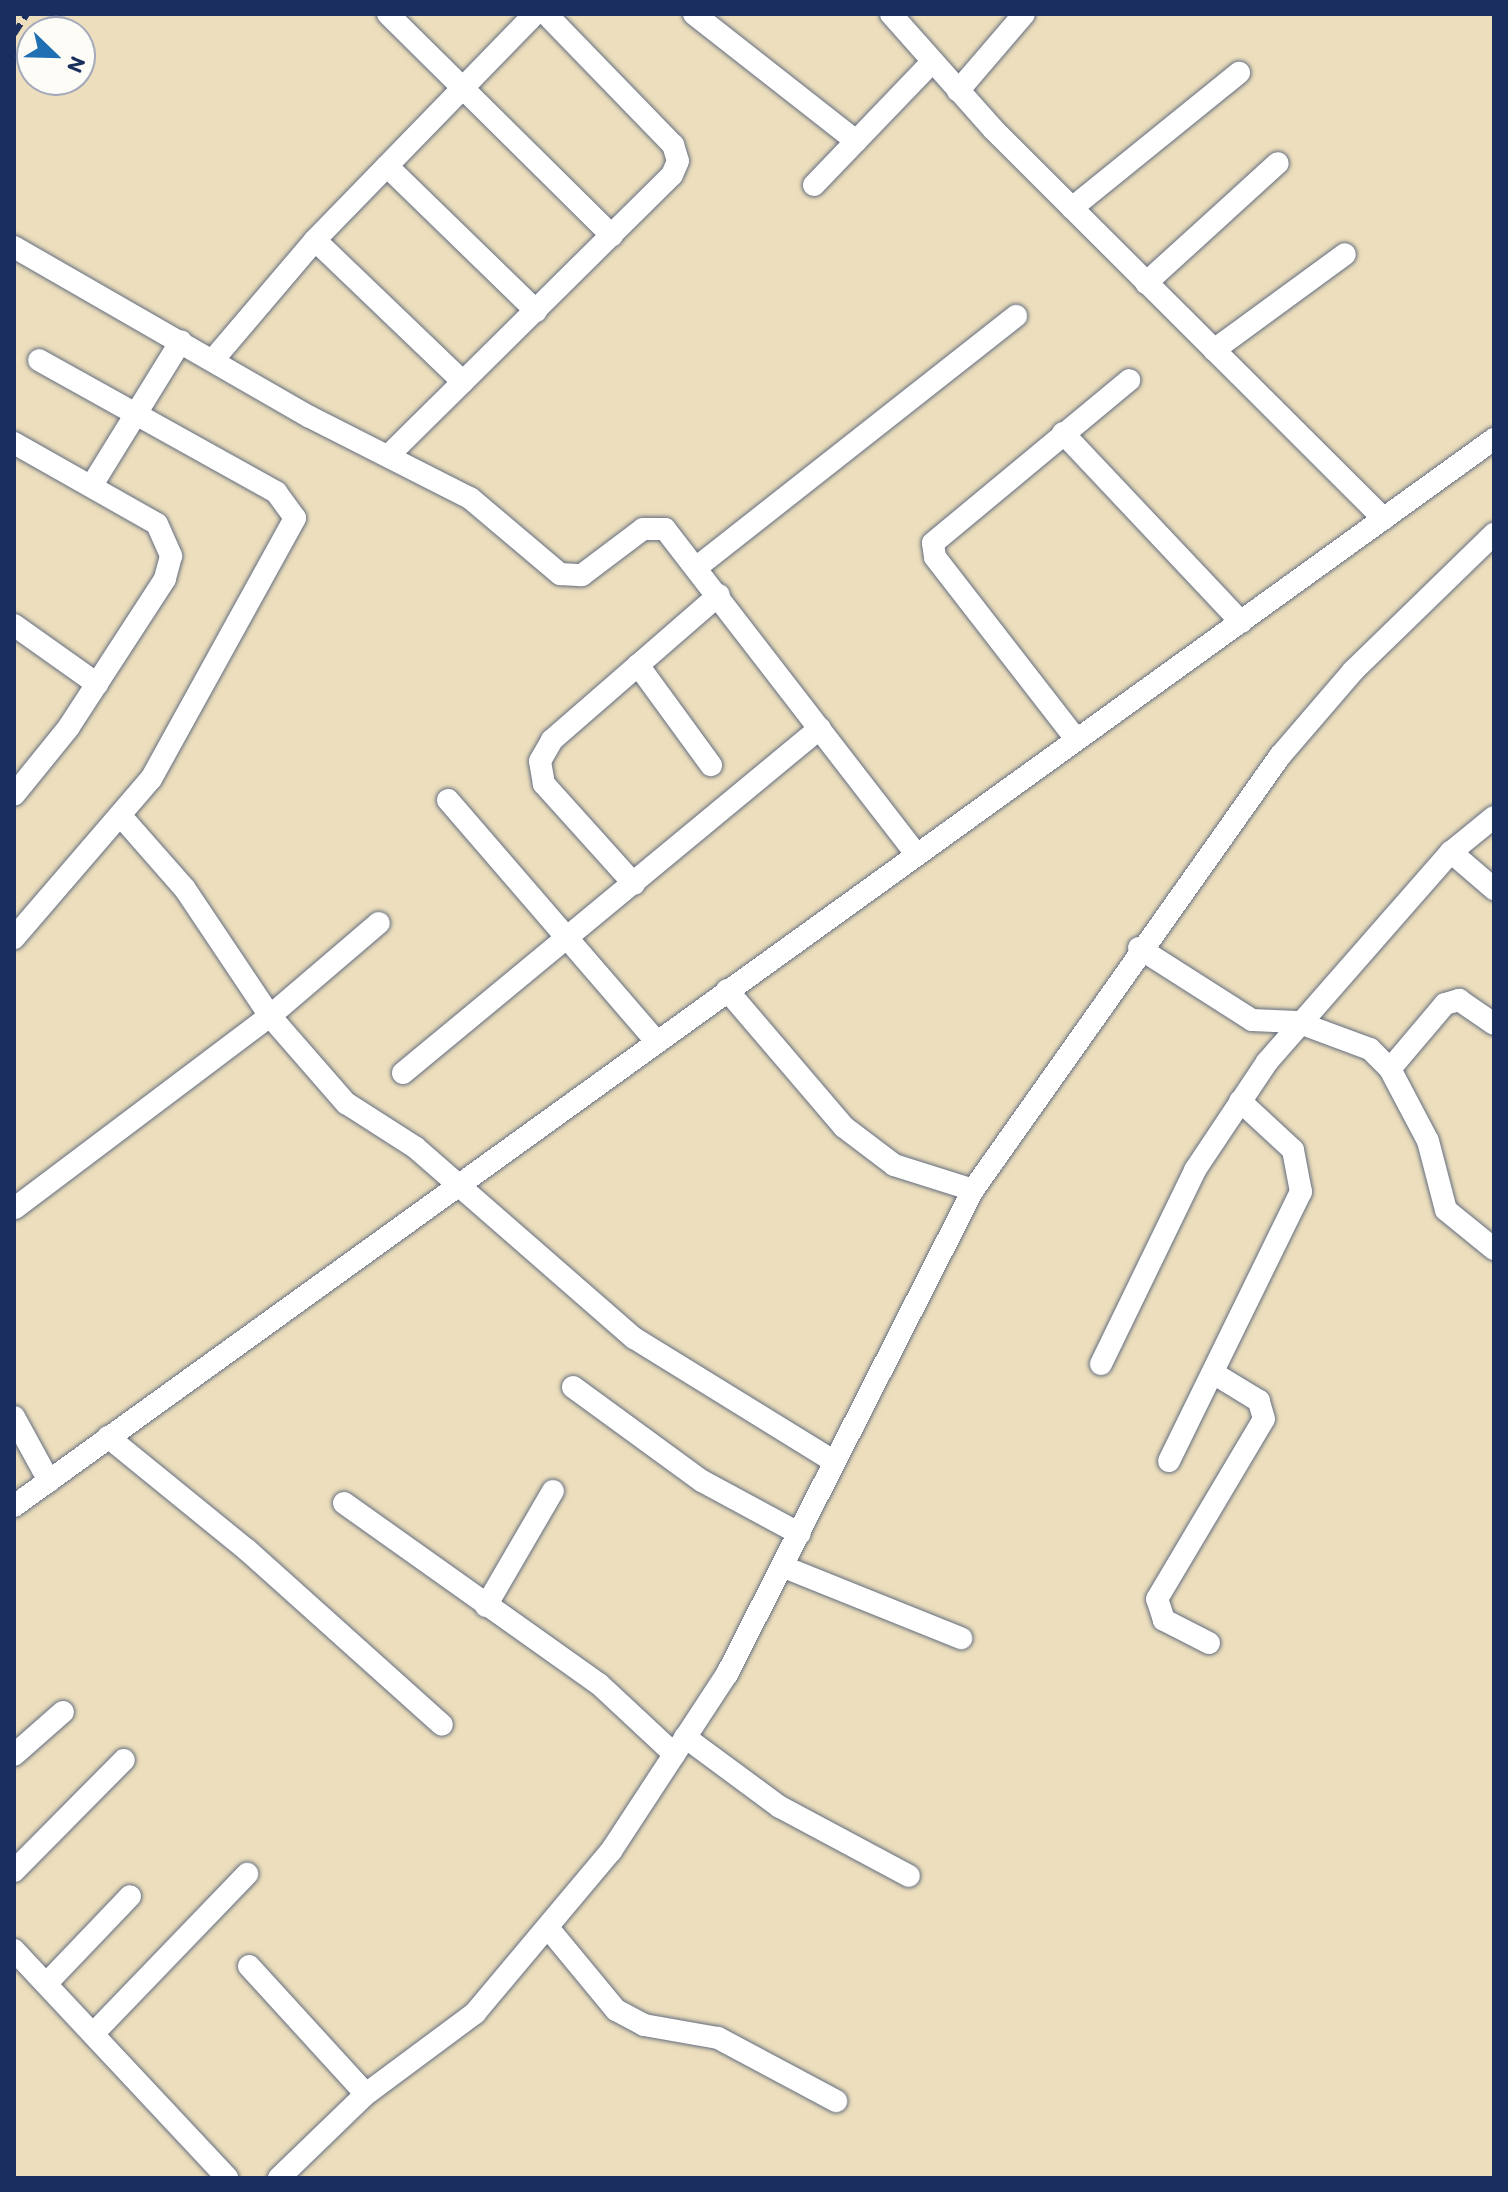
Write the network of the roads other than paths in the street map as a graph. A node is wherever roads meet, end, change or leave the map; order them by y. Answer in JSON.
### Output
{"nodes":[{"id":1,"x":388,"y":14,"type":"edge"},
{"id":2,"x":535,"y":14,"type":"edge"},
{"id":3,"x":546,"y":14,"type":"edge"},
{"id":4,"x":694,"y":14,"type":"edge"},
{"id":5,"x":891,"y":14,"type":"edge"},
{"id":6,"x":1024,"y":14,"type":"edge"},
{"id":7,"x":931,"y":63,"type":"junction"},
{"id":8,"x":1239,"y":73,"type":"dead end"},
{"id":9,"x":466,"y":86,"type":"junction"},
{"id":10,"x":958,"y":91,"type":"junction"},
{"id":11,"x":856,"y":141,"type":"junction"},
{"id":12,"x":1278,"y":163,"type":"dead end"},
{"id":13,"x":387,"y":166,"type":"junction"},
{"id":14,"x":814,"y":185,"type":"dead end"},
{"id":15,"x":1072,"y":208,"type":"junction"},
{"id":16,"x":612,"y":236,"type":"junction"},
{"id":17,"x":315,"y":240,"type":"junction"},
{"id":18,"x":14,"y":247,"type":"edge"},
{"id":19,"x":1345,"y":254,"type":"dead end"},
{"id":20,"x":1146,"y":283,"type":"junction"},
{"id":21,"x":536,"y":311,"type":"junction"},
{"id":22,"x":1016,"y":316,"type":"dead end"},
{"id":23,"x":181,"y":341,"type":"junction"},
{"id":24,"x":1214,"y":350,"type":"junction"},
{"id":25,"x":39,"y":360,"type":"dead end"},
{"id":26,"x":213,"y":360,"type":"junction"},
{"id":27,"x":1129,"y":380,"type":"dead end"},
{"id":28,"x":463,"y":382,"type":"junction"},
{"id":29,"x":134,"y":413,"type":"junction"},
{"id":30,"x":1063,"y":433,"type":"junction"},
{"id":31,"x":1494,"y":439,"type":"edge"},
{"id":32,"x":14,"y":443,"type":"edge"},
{"id":33,"x":389,"y":455,"type":"junction"},
{"id":34,"x":92,"y":485,"type":"junction"},
{"id":35,"x":1384,"y":519,"type":"junction"},
{"id":36,"x":1494,"y":534,"type":"edge"},
{"id":37,"x":697,"y":567,"type":"junction"},
{"id":38,"x":719,"y":595,"type":"junction"},
{"id":39,"x":1241,"y":622,"type":"junction"},
{"id":40,"x":14,"y":625,"type":"edge"},
{"id":41,"x":638,"y":665,"type":"junction"},
{"id":42,"x":97,"y":684,"type":"junction"},
{"id":43,"x":820,"y":728,"type":"junction"},
{"id":44,"x":1076,"y":739,"type":"junction"},
{"id":45,"x":711,"y":765,"type":"dead end"},
{"id":46,"x":14,"y":795,"type":"edge"},
{"id":47,"x":448,"y":800,"type":"dead end"},
{"id":48,"x":120,"y":815,"type":"junction"},
{"id":49,"x":1494,"y":817,"type":"edge"},
{"id":50,"x":1451,"y":852,"type":"junction"},
{"id":51,"x":916,"y":854,"type":"junction"},
{"id":52,"x":634,"y":884,"type":"junction"},
{"id":53,"x":1494,"y":889,"type":"edge"},
{"id":54,"x":379,"y":923,"type":"dead end"},
{"id":55,"x":14,"y":938,"type":"edge"},
{"id":56,"x":568,"y":939,"type":"junction"},
{"id":57,"x":1139,"y":948,"type":"junction"},
{"id":58,"x":727,"y":990,"type":"junction"},
{"id":59,"x":270,"y":1016,"type":"junction"},
{"id":60,"x":1297,"y":1022,"type":"junction"},
{"id":61,"x":1494,"y":1024,"type":"edge"},
{"id":62,"x":656,"y":1041,"type":"junction"},
{"id":63,"x":1390,"y":1069,"type":"junction"},
{"id":64,"x":403,"y":1073,"type":"dead end"},
{"id":65,"x":1240,"y":1101,"type":"junction"},
{"id":66,"x":460,"y":1184,"type":"junction"},
{"id":67,"x":973,"y":1190,"type":"junction"},
{"id":68,"x":15,"y":1208,"type":"edge"},
{"id":69,"x":1494,"y":1249,"type":"edge"},
{"id":70,"x":1101,"y":1364,"type":"dead end"},
{"id":71,"x":1213,"y":1373,"type":"junction"},
{"id":72,"x":573,"y":1387,"type":"dead end"},
{"id":73,"x":14,"y":1417,"type":"edge"},
{"id":74,"x":108,"y":1437,"type":"junction"},
{"id":75,"x":833,"y":1461,"type":"junction"},
{"id":76,"x":1169,"y":1461,"type":"dead end"},
{"id":77,"x":49,"y":1481,"type":"junction"},
{"id":78,"x":553,"y":1491,"type":"dead end"},
{"id":79,"x":344,"y":1503,"type":"dead end"},
{"id":80,"x":14,"y":1506,"type":"edge"},
{"id":81,"x":800,"y":1534,"type":"junction"},
{"id":82,"x":784,"y":1567,"type":"junction"},
{"id":83,"x":486,"y":1606,"type":"junction"},
{"id":84,"x":961,"y":1638,"type":"dead end"},
{"id":85,"x":1209,"y":1643,"type":"dead end"},
{"id":86,"x":63,"y":1712,"type":"dead end"},
{"id":87,"x":442,"y":1725,"type":"dead end"},
{"id":88,"x":679,"y":1746,"type":"junction"},
{"id":89,"x":14,"y":1755,"type":"edge"},
{"id":90,"x":124,"y":1760,"type":"dead end"},
{"id":91,"x":14,"y":1871,"type":"edge"},
{"id":92,"x":247,"y":1874,"type":"dead end"},
{"id":93,"x":909,"y":1876,"type":"dead end"},
{"id":94,"x":130,"y":1896,"type":"dead end"},
{"id":95,"x":549,"y":1929,"type":"junction"},
{"id":96,"x":14,"y":1950,"type":"edge"},
{"id":97,"x":249,"y":1966,"type":"dead end"},
{"id":98,"x":47,"y":1983,"type":"junction"},
{"id":99,"x":94,"y":2033,"type":"junction"},
{"id":100,"x":366,"y":2094,"type":"junction"},
{"id":101,"x":836,"y":2101,"type":"dead end"},
{"id":102,"x":227,"y":2178,"type":"edge"},
{"id":103,"x":279,"y":2178,"type":"edge"}],
"edges":[{"from":1,"to":9,"type":"street"},
{"from":2,"to":9,"type":"street"},
{"from":3,"to":16,"type":"street"},
{"from":4,"to":11,"type":"street"},
{"from":5,"to":7,"type":"street"},
{"from":6,"to":10,"type":"street"},
{"from":7,"to":10,"type":"street"},
{"from":7,"to":11,"type":"street"},
{"from":8,"to":15,"type":"street"},
{"from":9,"to":13,"type":"street"},
{"from":9,"to":16,"type":"street"},
{"from":10,"to":15,"type":"street"},
{"from":11,"to":14,"type":"street"},
{"from":12,"to":20,"type":"street"},
{"from":13,"to":17,"type":"street"},
{"from":13,"to":21,"type":"street"},
{"from":15,"to":20,"type":"street"},
{"from":16,"to":21,"type":"street"},
{"from":17,"to":26,"type":"street"},
{"from":17,"to":28,"type":"street"},
{"from":18,"to":23,"type":"street"},
{"from":19,"to":24,"type":"street"},
{"from":20,"to":24,"type":"street"},
{"from":21,"to":28,"type":"street"},
{"from":22,"to":37,"type":"street"},
{"from":23,"to":26,"type":"street"},
{"from":23,"to":29,"type":"street"},
{"from":24,"to":35,"type":"street"},
{"from":25,"to":29,"type":"street"},
{"from":26,"to":33,"type":"street"},
{"from":27,"to":30,"type":"street"},
{"from":28,"to":33,"type":"street"},
{"from":29,"to":34,"type":"street"},
{"from":29,"to":48,"type":"street"},
{"from":30,"to":39,"type":"street"},
{"from":30,"to":44,"type":"street"},
{"from":31,"to":35,"type":"street"},
{"from":32,"to":34,"type":"street"},
{"from":33,"to":37,"type":"street"},
{"from":34,"to":42,"type":"street"},
{"from":35,"to":39,"type":"street"},
{"from":36,"to":57,"type":"street"},
{"from":37,"to":38,"type":"street"},
{"from":38,"to":41,"type":"street"},
{"from":38,"to":43,"type":"street"},
{"from":39,"to":44,"type":"street"},
{"from":40,"to":42,"type":"street"},
{"from":41,"to":45,"type":"street"},
{"from":41,"to":52,"type":"street"},
{"from":42,"to":46,"type":"street"},
{"from":43,"to":51,"type":"street"},
{"from":43,"to":52,"type":"street"},
{"from":44,"to":51,"type":"street"},
{"from":47,"to":56,"type":"street"},
{"from":48,"to":55,"type":"street"},
{"from":48,"to":59,"type":"street"},
{"from":49,"to":50,"type":"street"},
{"from":50,"to":53,"type":"street"},
{"from":50,"to":60,"type":"street"},
{"from":51,"to":58,"type":"street"},
{"from":52,"to":56,"type":"street"},
{"from":54,"to":59,"type":"street"},
{"from":56,"to":62,"type":"street"},
{"from":56,"to":64,"type":"street"},
{"from":57,"to":60,"type":"street"},
{"from":57,"to":67,"type":"street"},
{"from":58,"to":62,"type":"street"},
{"from":58,"to":67,"type":"street"},
{"from":59,"to":66,"type":"street"},
{"from":59,"to":68,"type":"street"},
{"from":60,"to":63,"type":"street"},
{"from":60,"to":65,"type":"street"},
{"from":61,"to":63,"type":"street"},
{"from":62,"to":66,"type":"street"},
{"from":63,"to":69,"type":"street"},
{"from":65,"to":70,"type":"street"},
{"from":65,"to":71,"type":"street"},
{"from":66,"to":74,"type":"street"},
{"from":66,"to":75,"type":"street"},
{"from":67,"to":75,"type":"street"},
{"from":71,"to":76,"type":"street"},
{"from":71,"to":85,"type":"street"},
{"from":72,"to":81,"type":"street"},
{"from":73,"to":77,"type":"street"},
{"from":74,"to":77,"type":"street"},
{"from":74,"to":87,"type":"street"},
{"from":75,"to":81,"type":"street"},
{"from":77,"to":80,"type":"street"},
{"from":78,"to":83,"type":"street"},
{"from":79,"to":83,"type":"street"},
{"from":81,"to":82,"type":"street"},
{"from":82,"to":84,"type":"street"},
{"from":82,"to":88,"type":"street"},
{"from":83,"to":88,"type":"street"},
{"from":86,"to":89,"type":"street"},
{"from":88,"to":93,"type":"street"},
{"from":88,"to":95,"type":"street"},
{"from":90,"to":91,"type":"street"},
{"from":92,"to":99,"type":"street"},
{"from":94,"to":98,"type":"street"},
{"from":95,"to":100,"type":"street"},
{"from":95,"to":101,"type":"street"},
{"from":96,"to":98,"type":"street"},
{"from":97,"to":100,"type":"street"},
{"from":98,"to":99,"type":"street"},
{"from":99,"to":102,"type":"street"},
{"from":100,"to":103,"type":"street"}]}
